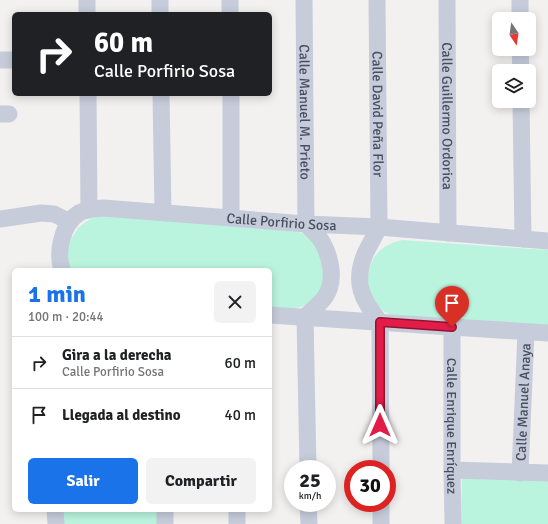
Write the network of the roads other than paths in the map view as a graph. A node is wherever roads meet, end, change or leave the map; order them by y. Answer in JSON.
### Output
{"nodes":[{"id":1,"x":87,"y":0,"type":"edge"},
{"id":2,"x":160,"y":0,"type":"edge"},
{"id":3,"x":230,"y":0,"type":"edge"},
{"id":4,"x":304,"y":0,"type":"edge"},
{"id":5,"x":377,"y":0,"type":"edge"},
{"id":6,"x":447,"y":0,"type":"edge"},
{"id":7,"x":520,"y":0,"type":"edge"},
{"id":8,"x":87,"y":12,"type":"edge"},
{"id":9,"x":160,"y":12,"type":"edge"},
{"id":10,"x":230,"y":12,"type":"edge"},
{"id":11,"x":520,"y":12,"type":"edge"},
{"id":12,"x":0,"y":60,"type":"edge"},
{"id":13,"x":12,"y":60,"type":"edge"},
{"id":14,"x":88,"y":96,"type":"edge"},
{"id":15,"x":161,"y":96,"type":"edge"},
{"id":16,"x":231,"y":96,"type":"edge"},
{"id":17,"x":521,"y":108,"type":"edge"},
{"id":18,"x":89,"y":209,"type":"junction"},
{"id":19,"x":163,"y":212,"type":"junction"},
{"id":20,"x":231,"y":218,"type":"junction"},
{"id":21,"x":0,"y":219,"type":"edge"},
{"id":22,"x":70,"y":222,"type":"junction"},
{"id":23,"x":306,"y":224,"type":"junction"},
{"id":24,"x":379,"y":227,"type":"junction"},
{"id":25,"x":448,"y":233,"type":"junction"},
{"id":26,"x":523,"y":239,"type":"junction"},
{"id":27,"x":548,"y":241,"type":"edge"},
{"id":28,"x":62,"y":268,"type":"edge"},
{"id":29,"x":272,"y":315,"type":"edge"},
{"id":30,"x":305,"y":317,"type":"junction"},
{"id":31,"x":380,"y":322,"type":"junction"},
{"id":32,"x":452,"y":327,"type":"junction"},
{"id":33,"x":526,"y":332,"type":"junction"},
{"id":34,"x":548,"y":332,"type":"edge"},
{"id":35,"x":308,"y":460,"type":"edge"},
{"id":36,"x":381,"y":460,"type":"edge"},
{"id":37,"x":452,"y":470,"type":"junction"},
{"id":38,"x":520,"y":472,"type":"junction"},
{"id":39,"x":548,"y":474,"type":"edge"},
{"id":40,"x":55,"y":512,"type":"edge"},
{"id":41,"x":165,"y":512,"type":"edge"},
{"id":42,"x":237,"y":512,"type":"edge"},
{"id":43,"x":308,"y":512,"type":"edge"},
{"id":44,"x":381,"y":512,"type":"edge"},
{"id":45,"x":56,"y":524,"type":"edge"},
{"id":46,"x":165,"y":524,"type":"edge"},
{"id":47,"x":237,"y":524,"type":"edge"},
{"id":48,"x":309,"y":524,"type":"edge"},
{"id":49,"x":381,"y":524,"type":"edge"},
{"id":50,"x":452,"y":524,"type":"edge"}],
"edges":[{"from":1,"to":8,"type":"street"},
{"from":2,"to":9,"type":"street"},
{"from":3,"to":10,"type":"street"},
{"from":4,"to":23,"type":"street","name":"Calle Manuel M. Prieto"},
{"from":5,"to":24,"type":"street","name":"Calle David Peña Flor"},
{"from":6,"to":25,"type":"street","name":"Calle Guillermo Ordorica"},
{"from":7,"to":11,"type":"street"},
{"from":12,"to":13,"type":"street"},
{"from":14,"to":18,"type":"street"},
{"from":15,"to":19,"type":"street"},
{"from":16,"to":20,"type":"street"},
{"from":17,"to":26,"type":"street"},
{"from":18,"to":19,"type":"street","name":"Calle Porfirio Sosa"},
{"from":18,"to":22,"type":"street"},
{"from":19,"to":20,"type":"street","name":"Calle Porfirio Sosa"},
{"from":20,"to":23,"type":"street","name":"Calle Porfirio Sosa"},
{"from":21,"to":22,"type":"street"},
{"from":22,"to":28,"type":"street"},
{"from":23,"to":24,"type":"street","name":"Calle Porfirio Sosa"},
{"from":23,"to":30,"type":"street"},
{"from":24,"to":25,"type":"street","name":"Calle Porfirio Sosa"},
{"from":24,"to":31,"type":"street"},
{"from":25,"to":26,"type":"street","name":"Calle Porfirio Sosa"},
{"from":26,"to":27,"type":"street","name":"Calle Porfirio Sosa"},
{"from":29,"to":30,"type":"street"},
{"from":30,"to":31,"type":"street"},
{"from":30,"to":35,"type":"street"},
{"from":31,"to":32,"type":"street"},
{"from":31,"to":36,"type":"street"},
{"from":32,"to":33,"type":"street"},
{"from":32,"to":37,"type":"street","name":"Calle Enrique Enríquez"},
{"from":33,"to":34,"type":"street"},
{"from":33,"to":38,"type":"street","name":"Calle Manuel Anaya"},
{"from":37,"to":38,"type":"street"},
{"from":37,"to":50,"type":"street","name":"Calle Enrique Enríquez"},
{"from":38,"to":39,"type":"street"},
{"from":40,"to":45,"type":"street"},
{"from":41,"to":46,"type":"street"},
{"from":42,"to":47,"type":"street"},
{"from":43,"to":48,"type":"street"},
{"from":44,"to":49,"type":"street"}]}
